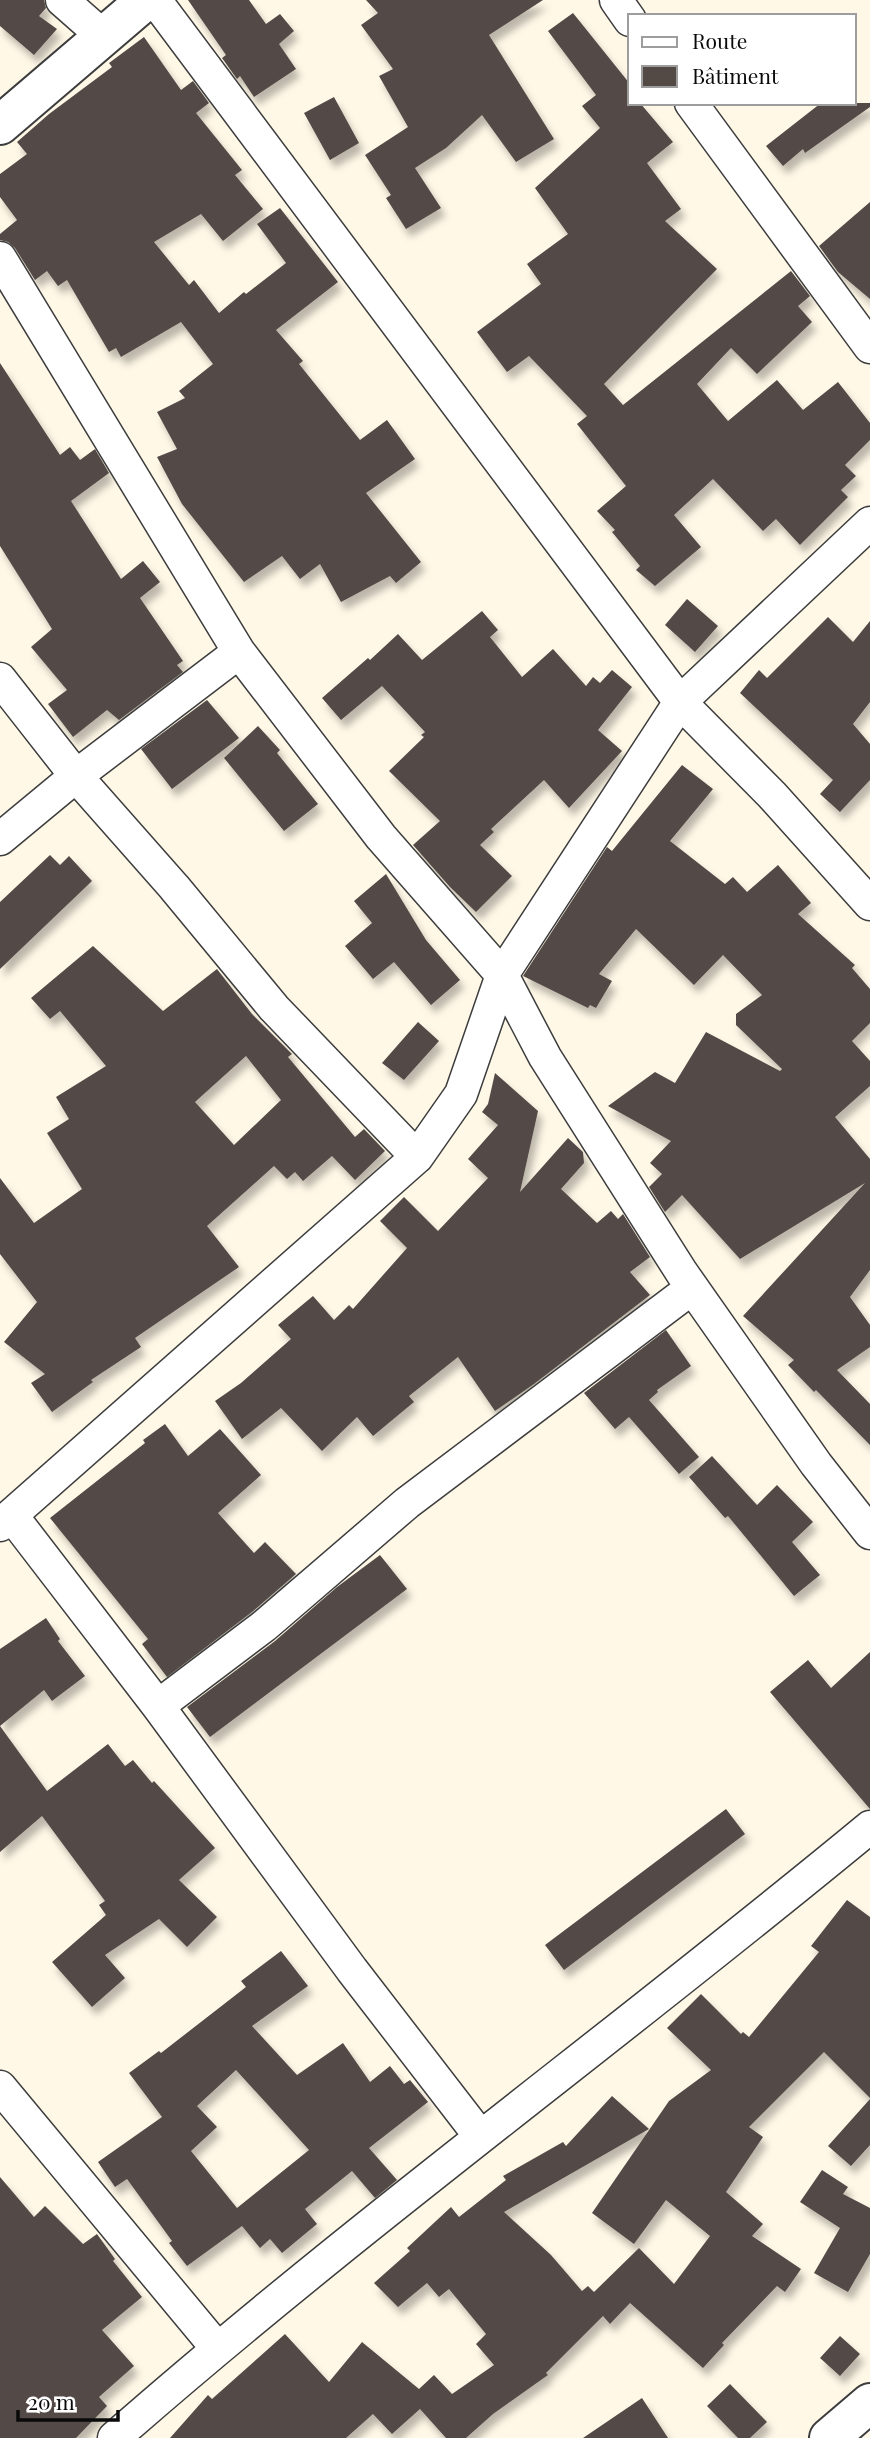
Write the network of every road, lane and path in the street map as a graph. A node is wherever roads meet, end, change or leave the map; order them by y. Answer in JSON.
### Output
{"nodes":[{"id":1,"x":62,"y":0,"type":"edge"},
{"id":2,"x":146,"y":0,"type":"edge"},
{"id":3,"x":155,"y":0,"type":"edge"},
{"id":4,"x":616,"y":0,"type":"edge"},
{"id":5,"x":628,"y":17,"type":"edge"},
{"id":6,"x":103,"y":37,"type":"junction"},
{"id":7,"x":692,"y":105,"type":"edge"},
{"id":8,"x":0,"y":125,"type":"edge"},
{"id":9,"x":0,"y":258,"type":"edge"},
{"id":10,"x":870,"y":346,"type":"edge"},
{"id":11,"x":870,"y":523,"type":"edge"},
{"id":12,"x":239,"y":652,"type":"junction"},
{"id":13,"x":0,"y":679,"type":"edge"},
{"id":14,"x":680,"y":702,"type":"junction"},
{"id":15,"x":76,"y":776,"type":"junction"},
{"id":16,"x":0,"y":839,"type":"edge"},
{"id":17,"x":870,"y":904,"type":"edge"},
{"id":18,"x":502,"y":975,"type":"junction"},
{"id":19,"x":417,"y":1157,"type":"junction"},
{"id":20,"x":692,"y":1288,"type":"junction"},
{"id":21,"x":6,"y":1521,"type":"edge"},
{"id":22,"x":870,"y":1533,"type":"edge"},
{"id":23,"x":158,"y":1706,"type":"junction"},
{"id":24,"x":870,"y":1826,"type":"edge"},
{"id":25,"x":0,"y":2087,"type":"edge"},
{"id":26,"x":480,"y":2136,"type":"junction"},
{"id":27,"x":217,"y":2348,"type":"junction"},
{"id":28,"x":870,"y":2403,"type":"edge"},
{"id":29,"x":114,"y":2438,"type":"edge"},
{"id":30,"x":829,"y":2438,"type":"edge"}],
"edges":[{"from":1,"to":6,"type":"street"},
{"from":2,"to":6,"type":"street"},
{"from":3,"to":14,"type":"street"},
{"from":4,"to":5,"type":"street"},
{"from":6,"to":8,"type":"street"},
{"from":7,"to":10,"type":"street"},
{"from":9,"to":12,"type":"street"},
{"from":11,"to":14,"type":"street"},
{"from":12,"to":15,"type":"street"},
{"from":12,"to":18,"type":"street"},
{"from":13,"to":15,"type":"street"},
{"from":14,"to":17,"type":"street"},
{"from":14,"to":18,"type":"street"},
{"from":15,"to":16,"type":"street"},
{"from":15,"to":19,"type":"street"},
{"from":18,"to":19,"type":"street"},
{"from":18,"to":20,"type":"street"},
{"from":19,"to":21,"type":"street"},
{"from":20,"to":22,"type":"street"},
{"from":20,"to":23,"type":"street"},
{"from":21,"to":23,"type":"street"},
{"from":23,"to":26,"type":"street"},
{"from":24,"to":26,"type":"street"},
{"from":25,"to":27,"type":"street"},
{"from":26,"to":27,"type":"street"},
{"from":27,"to":29,"type":"street"},
{"from":28,"to":30,"type":"street"}]}
